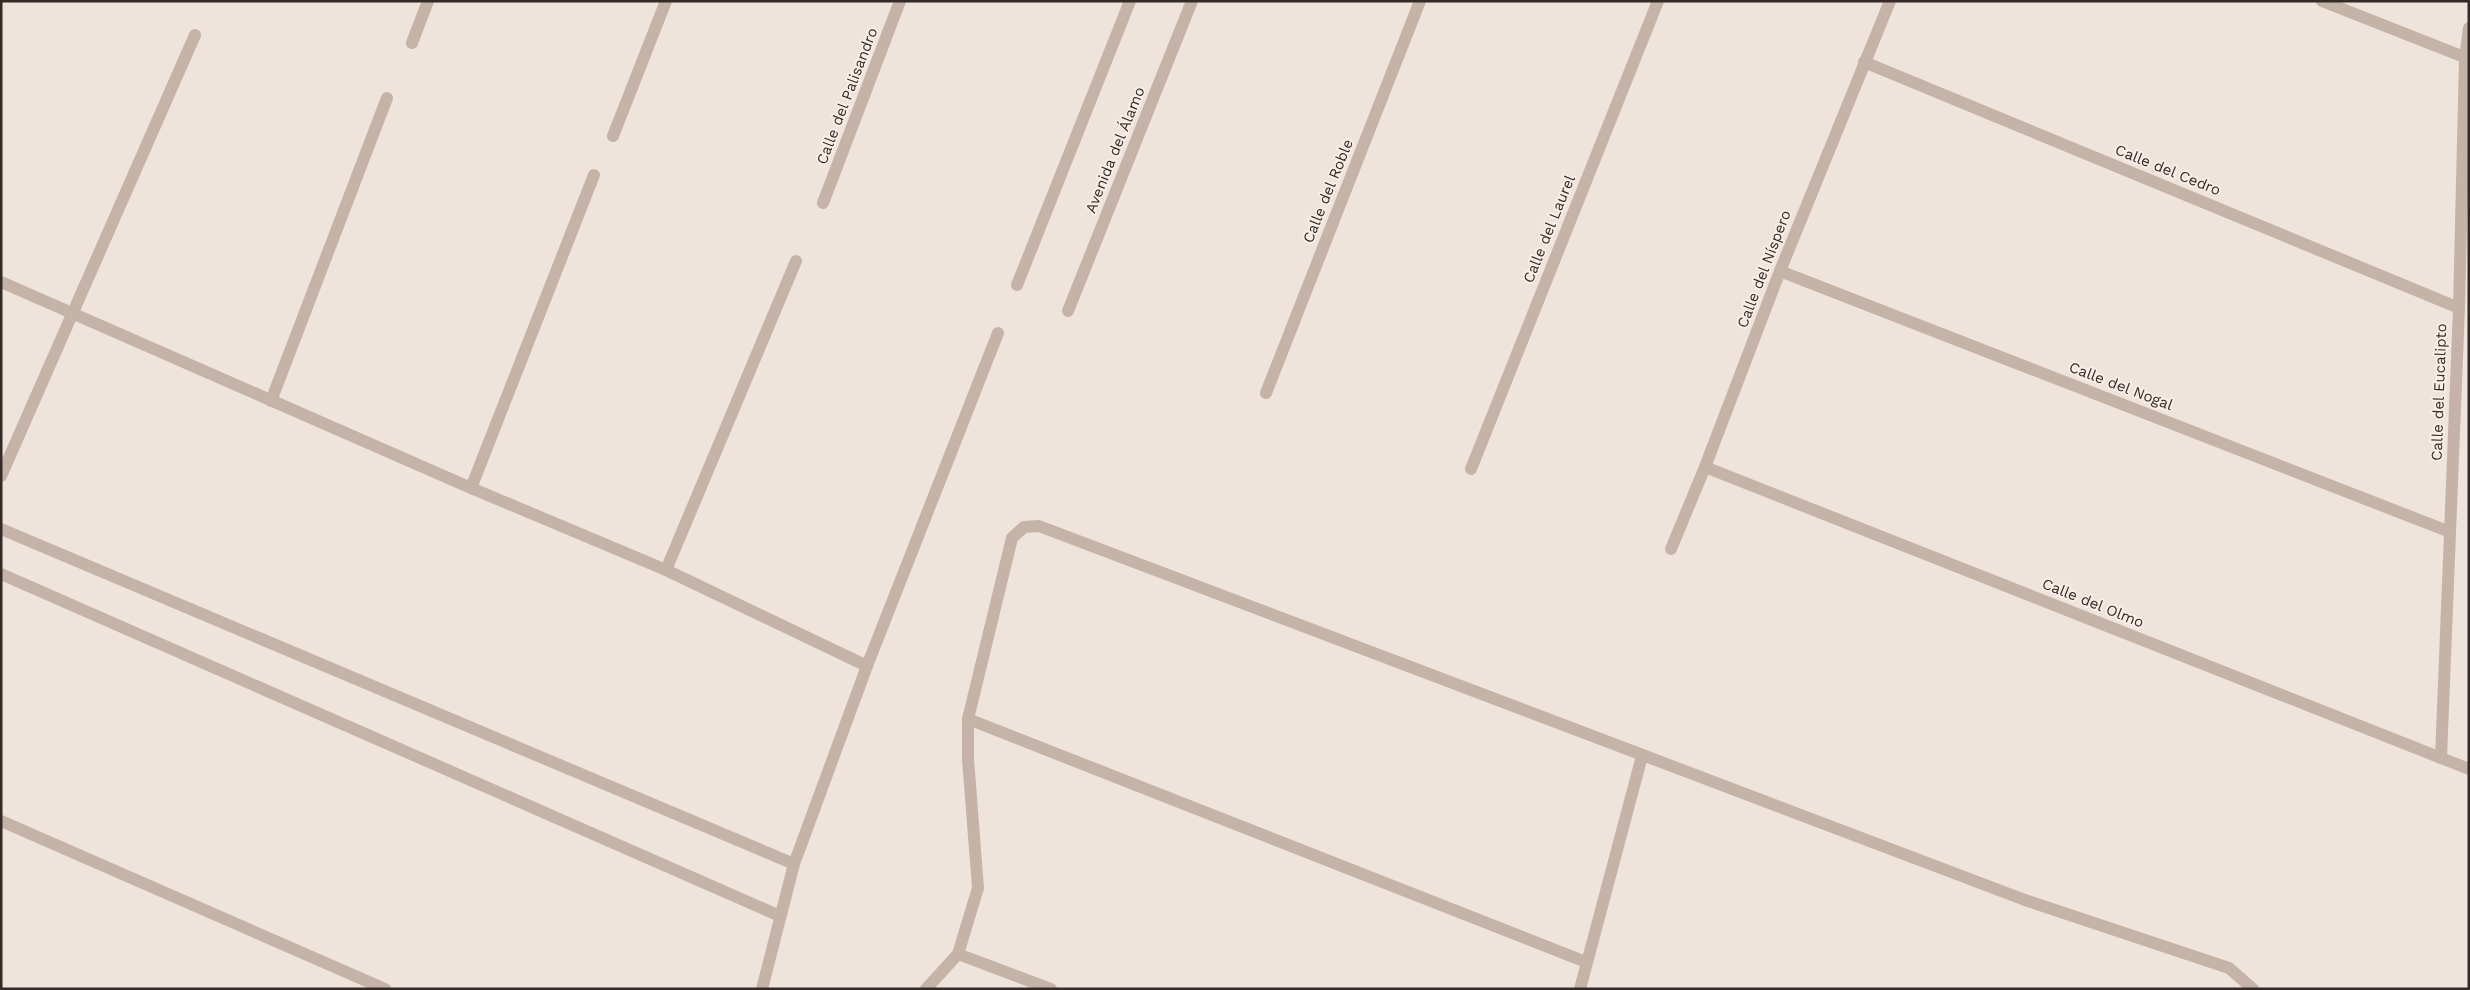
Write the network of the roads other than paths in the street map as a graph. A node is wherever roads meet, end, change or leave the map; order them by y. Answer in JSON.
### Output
{"nodes":[{"id":1,"x":428,"y":1,"type":"edge"},
{"id":2,"x":666,"y":1,"type":"edge"},
{"id":3,"x":900,"y":1,"type":"edge"},
{"id":4,"x":1130,"y":1,"type":"edge"},
{"id":5,"x":1192,"y":1,"type":"edge"},
{"id":6,"x":1420,"y":1,"type":"edge"},
{"id":7,"x":1658,"y":1,"type":"edge"},
{"id":8,"x":1890,"y":1,"type":"edge"},
{"id":9,"x":2322,"y":1,"type":"edge"},
{"id":10,"x":2469,"y":28,"type":"edge"},
{"id":11,"x":195,"y":35,"type":"dead end"},
{"id":12,"x":412,"y":43,"type":"dead end"},
{"id":13,"x":2467,"y":59,"type":"edge"},
{"id":14,"x":1864,"y":62,"type":"junction"},
{"id":15,"x":387,"y":98,"type":"dead end"},
{"id":16,"x":613,"y":136,"type":"dead end"},
{"id":17,"x":594,"y":175,"type":"dead end"},
{"id":18,"x":824,"y":203,"type":"dead end"},
{"id":19,"x":796,"y":261,"type":"dead end"},
{"id":20,"x":1780,"y":271,"type":"junction"},
{"id":21,"x":1,"y":282,"type":"edge"},
{"id":22,"x":1018,"y":285,"type":"dead end"},
{"id":23,"x":2459,"y":308,"type":"junction"},
{"id":24,"x":1068,"y":311,"type":"dead end"},
{"id":25,"x":71,"y":313,"type":"junction"},
{"id":26,"x":998,"y":333,"type":"dead end"},
{"id":27,"x":1266,"y":393,"type":"dead end"},
{"id":28,"x":271,"y":401,"type":"junction"},
{"id":29,"x":1705,"y":467,"type":"junction"},
{"id":30,"x":1471,"y":469,"type":"dead end"},
{"id":31,"x":1,"y":476,"type":"edge"},
{"id":32,"x":471,"y":488,"type":"junction"},
{"id":33,"x":1,"y":530,"type":"edge"},
{"id":34,"x":2450,"y":532,"type":"junction"},
{"id":35,"x":1671,"y":549,"type":"dead end"},
{"id":36,"x":666,"y":570,"type":"junction"},
{"id":37,"x":1,"y":574,"type":"edge"},
{"id":38,"x":867,"y":666,"type":"junction"},
{"id":39,"x":968,"y":719,"type":"junction"},
{"id":40,"x":1642,"y":756,"type":"junction"},
{"id":41,"x":2441,"y":758,"type":"junction"},
{"id":42,"x":2469,"y":769,"type":"edge"},
{"id":43,"x":1,"y":821,"type":"edge"},
{"id":44,"x":794,"y":864,"type":"junction"},
{"id":45,"x":780,"y":916,"type":"junction"},
{"id":46,"x":958,"y":954,"type":"junction"},
{"id":47,"x":1586,"y":962,"type":"junction"},
{"id":48,"x":385,"y":989,"type":"edge"},
{"id":49,"x":762,"y":989,"type":"edge"},
{"id":50,"x":926,"y":989,"type":"edge"},
{"id":51,"x":1052,"y":989,"type":"edge"},
{"id":52,"x":1580,"y":989,"type":"edge"},
{"id":53,"x":2253,"y":989,"type":"edge"}],
"edges":[{"from":1,"to":12,"type":"street"},
{"from":2,"to":16,"type":"street"},
{"from":3,"to":18,"type":"street","name":"Calle del Palisandro"},
{"from":4,"to":22,"type":"street"},
{"from":5,"to":24,"type":"street","name":"Avenida del Álamo"},
{"from":6,"to":27,"type":"street","name":"Calle del Roble"},
{"from":7,"to":30,"type":"street","name":"Calle del Laurel"},
{"from":8,"to":14,"type":"street","name":"Calle del Níspero"},
{"from":9,"to":13,"type":"street"},
{"from":10,"to":13,"type":"street","name":"Calle del Eucalipto"},
{"from":11,"to":25,"type":"street"},
{"from":13,"to":23,"type":"street","name":"Calle del Eucalipto"},
{"from":14,"to":20,"type":"street","name":"Calle del Níspero"},
{"from":14,"to":23,"type":"street","name":"Calle del Cedro"},
{"from":15,"to":28,"type":"street"},
{"from":17,"to":32,"type":"street"},
{"from":19,"to":36,"type":"street"},
{"from":20,"to":29,"type":"street","name":"Calle del Níspero"},
{"from":20,"to":34,"type":"street","name":"Calle del Nogal"},
{"from":21,"to":25,"type":"street"},
{"from":23,"to":34,"type":"street","name":"Calle del Eucalipto"},
{"from":25,"to":28,"type":"street"},
{"from":25,"to":31,"type":"street"},
{"from":26,"to":38,"type":"street"},
{"from":28,"to":32,"type":"street"},
{"from":29,"to":35,"type":"street","name":"Calle del Níspero"},
{"from":29,"to":41,"type":"street","name":"Calle del Olmo"},
{"from":32,"to":36,"type":"street"},
{"from":33,"to":44,"type":"street"},
{"from":34,"to":41,"type":"street","name":"Calle del Eucalipto"},
{"from":36,"to":38,"type":"street"},
{"from":37,"to":45,"type":"street"},
{"from":38,"to":44,"type":"street"},
{"from":39,"to":40,"type":"street"},
{"from":39,"to":46,"type":"street"},
{"from":39,"to":47,"type":"street"},
{"from":40,"to":47,"type":"street"},
{"from":40,"to":53,"type":"street"},
{"from":41,"to":42,"type":"street","name":"Calle del Olmo"},
{"from":43,"to":48,"type":"street"},
{"from":44,"to":45,"type":"street"},
{"from":45,"to":49,"type":"street"},
{"from":46,"to":50,"type":"street"},
{"from":46,"to":51,"type":"street"},
{"from":47,"to":52,"type":"street"}]}
